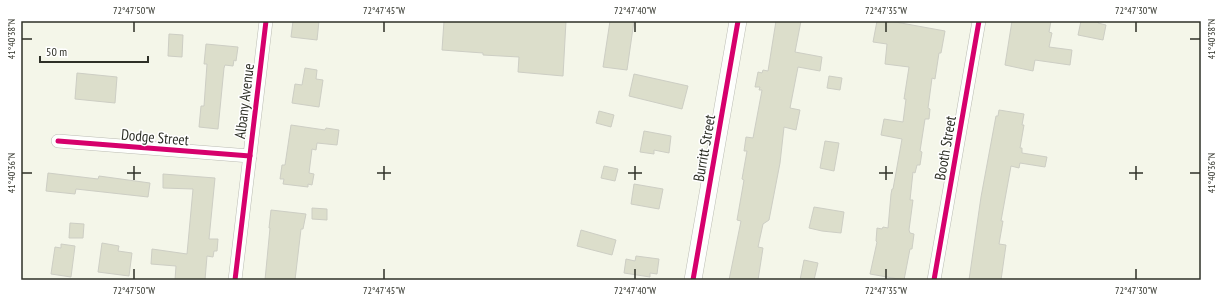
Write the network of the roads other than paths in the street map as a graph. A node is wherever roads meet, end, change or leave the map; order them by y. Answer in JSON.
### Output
{"nodes":[{"id":1,"x":266,"y":21,"type":"edge"},
{"id":2,"x":738,"y":21,"type":"edge"},
{"id":3,"x":979,"y":21,"type":"edge"},
{"id":4,"x":58,"y":141,"type":"dead end"},
{"id":5,"x":250,"y":156,"type":"junction"},
{"id":6,"x":235,"y":280,"type":"edge"},
{"id":7,"x":693,"y":280,"type":"edge"},
{"id":8,"x":934,"y":280,"type":"edge"}],
"edges":[{"from":1,"to":5,"type":"street","name":"Albany Avenue"},
{"from":2,"to":7,"type":"street","name":"Burritt Street"},
{"from":3,"to":8,"type":"street","name":"Booth Street"},
{"from":4,"to":5,"type":"street","name":"Dodge Street"},
{"from":5,"to":6,"type":"street","name":"Albany Avenue"}]}
